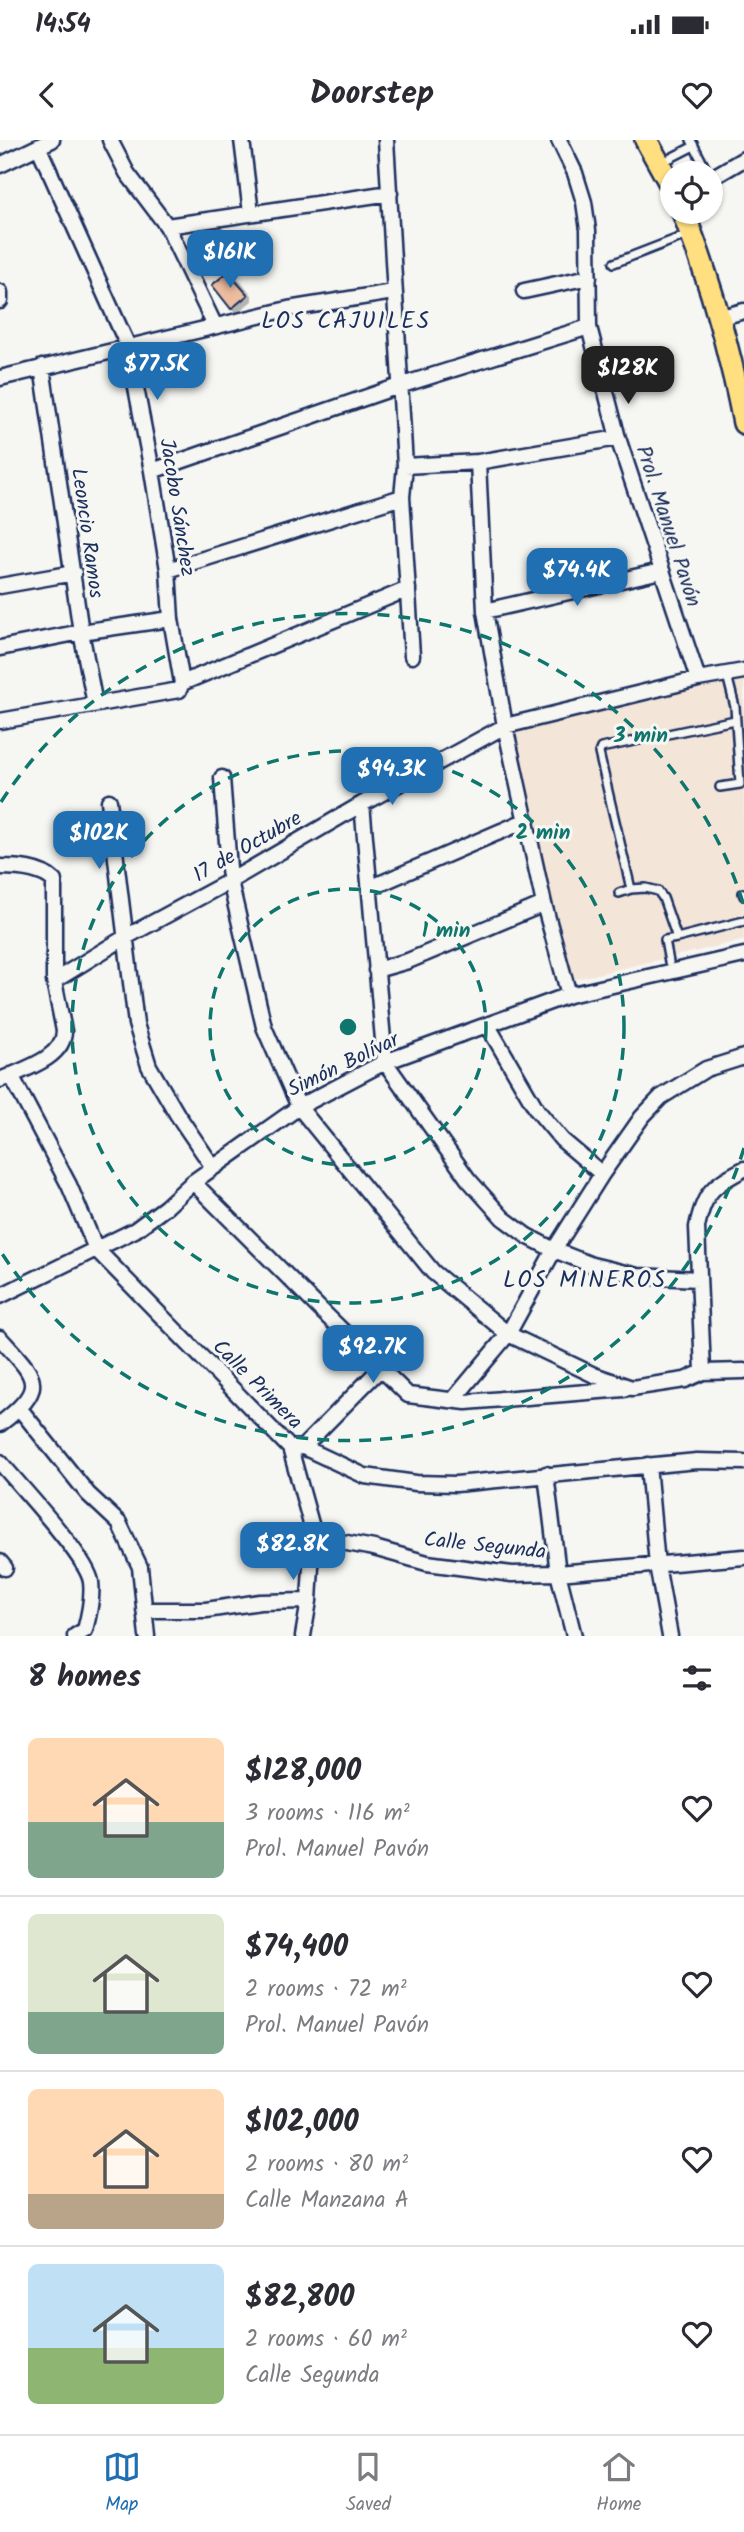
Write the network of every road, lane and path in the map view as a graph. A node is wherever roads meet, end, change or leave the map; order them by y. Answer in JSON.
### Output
{"nodes":[{"id":1,"x":52,"y":140,"type":"edge"},
{"id":2,"x":110,"y":140,"type":"edge"},
{"id":3,"x":242,"y":140,"type":"edge"},
{"id":4,"x":386,"y":140,"type":"edge"},
{"id":5,"x":559,"y":140,"type":"edge"},
{"id":6,"x":646,"y":140,"type":"edge"},
{"id":7,"x":692,"y":143,"type":"edge"},
{"id":8,"x":39,"y":148,"type":"junction"},
{"id":9,"x":744,"y":159,"type":"edge"},
{"id":10,"x":663,"y":161,"type":"edge"},
{"id":11,"x":702,"y":161,"type":"edge"},
{"id":12,"x":660,"y":163,"type":"edge"},
{"id":13,"x":0,"y":165,"type":"edge"},
{"id":14,"x":723,"y":170,"type":"edge"},
{"id":15,"x":390,"y":193,"type":"junction"},
{"id":16,"x":251,"y":213,"type":"junction"},
{"id":17,"x":688,"y":224,"type":"edge"},
{"id":18,"x":167,"y":226,"type":"junction"},
{"id":19,"x":691,"y":233,"type":"junction"},
{"id":20,"x":614,"y":263,"type":"dead end"},
{"id":21,"x":589,"y":277,"type":"junction"},
{"id":22,"x":524,"y":291,"type":"dead end"},
{"id":23,"x":0,"y":292,"type":"edge"},
{"id":24,"x":393,"y":292,"type":"junction"},
{"id":25,"x":0,"y":301,"type":"edge"},
{"id":26,"x":744,"y":311,"type":"edge"},
{"id":27,"x":718,"y":318,"type":"junction"},
{"id":28,"x":215,"y":326,"type":"junction"},
{"id":29,"x":589,"y":327,"type":"junction"},
{"id":30,"x":128,"y":346,"type":"junction"},
{"id":31,"x":43,"y":367,"type":"junction"},
{"id":32,"x":0,"y":378,"type":"edge"},
{"id":33,"x":399,"y":386,"type":"junction"},
{"id":34,"x":744,"y":423,"type":"edge"},
{"id":35,"x":618,"y":438,"type":"junction"},
{"id":36,"x":478,"y":462,"type":"junction"},
{"id":37,"x":405,"y":466,"type":"junction"},
{"id":38,"x":152,"y":471,"type":"junction"},
{"id":39,"x":402,"y":497,"type":"junction"},
{"id":40,"x":168,"y":570,"type":"junction"},
{"id":41,"x":661,"y":571,"type":"junction"},
{"id":42,"x":74,"y":573,"type":"junction"},
{"id":43,"x":0,"y":586,"type":"edge"},
{"id":44,"x":408,"y":589,"type":"junction"},
{"id":45,"x":485,"y":611,"type":"junction"},
{"id":46,"x":171,"y":619,"type":"junction"},
{"id":47,"x":81,"y":632,"type":"junction"},
{"id":48,"x":0,"y":648,"type":"edge"},
{"id":49,"x":412,"y":656,"type":"dead end"},
{"id":50,"x":744,"y":671,"type":"edge"},
{"id":51,"x":727,"y":675,"type":"junction"},
{"id":52,"x":698,"y":679,"type":"junction"},
{"id":53,"x":182,"y":683,"type":"junction"},
{"id":54,"x":95,"y":704,"type":"junction"},
{"id":55,"x":735,"y":720,"type":"junction"},
{"id":56,"x":0,"y":721,"type":"edge"},
{"id":57,"x":505,"y":726,"type":"junction"},
{"id":58,"x":222,"y":778,"type":"dead end"},
{"id":59,"x":742,"y":783,"type":"edge"},
{"id":60,"x":720,"y":787,"type":"dead end"},
{"id":61,"x":109,"y":801,"type":"dead end"},
{"id":62,"x":362,"y":804,"type":"junction"},
{"id":63,"x":527,"y":820,"type":"junction"},
{"id":64,"x":0,"y":867,"type":"edge"},
{"id":65,"x":230,"y":881,"type":"junction"},
{"id":66,"x":370,"y":888,"type":"junction"},
{"id":67,"x":631,"y":889,"type":"junction"},
{"id":68,"x":619,"y":893,"type":"dead end"},
{"id":69,"x":544,"y":904,"type":"junction"},
{"id":70,"x":744,"y":921,"type":"edge"},
{"id":71,"x":124,"y":938,"type":"junction"},
{"id":72,"x":677,"y":938,"type":"junction"},
{"id":73,"x":744,"y":955,"type":"edge"},
{"id":74,"x":670,"y":962,"type":"dead end"},
{"id":75,"x":376,"y":970,"type":"junction"},
{"id":76,"x":54,"y":981,"type":"junction"},
{"id":77,"x":569,"y":995,"type":"junction"},
{"id":78,"x":488,"y":1026,"type":"junction"},
{"id":79,"x":744,"y":1057,"type":"edge"},
{"id":80,"x":385,"y":1062,"type":"junction"},
{"id":81,"x":5,"y":1078,"type":"edge"},
{"id":82,"x":299,"y":1107,"type":"junction"},
{"id":83,"x":213,"y":1167,"type":"junction"},
{"id":84,"x":744,"y":1169,"type":"edge"},
{"id":85,"x":602,"y":1174,"type":"junction"},
{"id":86,"x":193,"y":1182,"type":"junction"},
{"id":87,"x":96,"y":1249,"type":"junction"},
{"id":88,"x":554,"y":1250,"type":"junction"},
{"id":89,"x":698,"y":1279,"type":"junction"},
{"id":90,"x":1,"y":1293,"type":"edge"},
{"id":91,"x":508,"y":1334,"type":"junction"},
{"id":92,"x":0,"y":1338,"type":"edge"},
{"id":93,"x":381,"y":1368,"type":"junction"},
{"id":94,"x":744,"y":1371,"type":"edge"},
{"id":95,"x":702,"y":1372,"type":"junction"},
{"id":96,"x":632,"y":1388,"type":"junction"},
{"id":97,"x":453,"y":1400,"type":"junction"},
{"id":98,"x":20,"y":1409,"type":"junction"},
{"id":99,"x":0,"y":1424,"type":"edge"},
{"id":100,"x":296,"y":1448,"type":"junction"},
{"id":101,"x":0,"y":1462,"type":"edge"},
{"id":102,"x":744,"y":1462,"type":"edge"},
{"id":103,"x":648,"y":1465,"type":"junction"},
{"id":104,"x":546,"y":1474,"type":"junction"},
{"id":105,"x":313,"y":1531,"type":"junction"},
{"id":106,"x":744,"y":1557,"type":"edge"},
{"id":107,"x":657,"y":1566,"type":"junction"},
{"id":108,"x":558,"y":1573,"type":"junction"},
{"id":109,"x":309,"y":1601,"type":"junction"},
{"id":110,"x":144,"y":1610,"type":"junction"},
{"id":111,"x":82,"y":1634,"type":"edge"},
{"id":112,"x":147,"y":1636,"type":"edge"},
{"id":113,"x":303,"y":1636,"type":"edge"},
{"id":114,"x":574,"y":1636,"type":"edge"},
{"id":115,"x":670,"y":1636,"type":"edge"}],
"edges":[{"from":1,"to":8,"type":"street"},
{"from":2,"to":18,"type":"street"},
{"from":3,"to":16,"type":"street"},
{"from":4,"to":15,"type":"street"},
{"from":5,"to":21,"type":"street","name":"Prol. Manuel Pavón"},
{"from":6,"to":12,"type":"main road"},
{"from":7,"to":10,"type":"lane"},
{"from":7,"to":11,"type":"lane"},
{"from":8,"to":13,"type":"street"},
{"from":8,"to":30,"type":"street","name":"Jacobo Sánchez"},
{"from":9,"to":14,"type":"street"},
{"from":15,"to":16,"type":"street"},
{"from":15,"to":24,"type":"street"},
{"from":16,"to":18,"type":"street"},
{"from":17,"to":19,"type":"main road"},
{"from":18,"to":28,"type":"street"},
{"from":19,"to":20,"type":"lane"},
{"from":19,"to":27,"type":"main road"},
{"from":21,"to":22,"type":"street"},
{"from":21,"to":29,"type":"street","name":"Prol. Manuel Pavón"},
{"from":23,"to":25,"type":"street"},
{"from":24,"to":28,"type":"street"},
{"from":24,"to":33,"type":"street"},
{"from":26,"to":27,"type":"street"},
{"from":27,"to":34,"type":"main road"},
{"from":28,"to":30,"type":"street"},
{"from":29,"to":33,"type":"street"},
{"from":29,"to":35,"type":"street","name":"Prol. Manuel Pavón"},
{"from":30,"to":31,"type":"street"},
{"from":30,"to":38,"type":"street","name":"Jacobo Sánchez"},
{"from":31,"to":32,"type":"street"},
{"from":31,"to":42,"type":"street","name":"Leoncio Ramos"},
{"from":33,"to":37,"type":"street"},
{"from":33,"to":38,"type":"street"},
{"from":35,"to":36,"type":"street"},
{"from":35,"to":41,"type":"street","name":"Prol. Manuel Pavón"},
{"from":36,"to":37,"type":"street"},
{"from":36,"to":45,"type":"street"},
{"from":37,"to":39,"type":"street"},
{"from":38,"to":40,"type":"street","name":"Jacobo Sánchez"},
{"from":39,"to":40,"type":"street"},
{"from":39,"to":44,"type":"street"},
{"from":40,"to":46,"type":"street","name":"Jacobo Sánchez"},
{"from":41,"to":45,"type":"street"},
{"from":41,"to":52,"type":"street","name":"Prol. Manuel Pavón"},
{"from":42,"to":43,"type":"street"},
{"from":42,"to":47,"type":"street","name":"Leoncio Ramos"},
{"from":44,"to":49,"type":"street"},
{"from":44,"to":53,"type":"street"},
{"from":45,"to":57,"type":"street"},
{"from":46,"to":47,"type":"street"},
{"from":46,"to":53,"type":"street","name":"Jacobo Sánchez"},
{"from":47,"to":48,"type":"street"},
{"from":47,"to":54,"type":"street","name":"Leoncio Ramos"},
{"from":50,"to":51,"type":"street","name":"17 de Octubre"},
{"from":51,"to":52,"type":"street","name":"17 de Octubre"},
{"from":51,"to":55,"type":"lane"},
{"from":52,"to":57,"type":"street","name":"17 de Octubre"},
{"from":53,"to":54,"type":"street"},
{"from":54,"to":56,"type":"street"},
{"from":55,"to":59,"type":"lane"},
{"from":55,"to":67,"type":"lane"},
{"from":57,"to":62,"type":"street","name":"17 de Octubre"},
{"from":57,"to":63,"type":"street"},
{"from":58,"to":65,"type":"street"},
{"from":59,"to":60,"type":"lane"},
{"from":61,"to":71,"type":"street"},
{"from":62,"to":65,"type":"street","name":"17 de Octubre"},
{"from":62,"to":66,"type":"street"},
{"from":63,"to":66,"type":"street"},
{"from":63,"to":69,"type":"street"},
{"from":64,"to":76,"type":"street"},
{"from":65,"to":71,"type":"street","name":"17 de Octubre"},
{"from":65,"to":82,"type":"street"},
{"from":66,"to":75,"type":"street"},
{"from":67,"to":68,"type":"lane"},
{"from":67,"to":72,"type":"lane"},
{"from":69,"to":75,"type":"street"},
{"from":69,"to":77,"type":"street"},
{"from":70,"to":72,"type":"lane"},
{"from":71,"to":76,"type":"street","name":"17 de Octubre"},
{"from":71,"to":83,"type":"street"},
{"from":72,"to":74,"type":"lane"},
{"from":73,"to":77,"type":"street","name":"Simón Bolívar"},
{"from":75,"to":80,"type":"street"},
{"from":76,"to":81,"type":"street","name":"Calle Primera"},
{"from":77,"to":78,"type":"street","name":"Simón Bolívar"},
{"from":78,"to":80,"type":"street","name":"Simón Bolívar"},
{"from":78,"to":85,"type":"street"},
{"from":79,"to":85,"type":"street"},
{"from":80,"to":82,"type":"street","name":"Simón Bolívar"},
{"from":80,"to":88,"type":"street"},
{"from":81,"to":87,"type":"street","name":"Calle Primera"},
{"from":82,"to":83,"type":"street","name":"Simón Bolívar"},
{"from":82,"to":91,"type":"street"},
{"from":83,"to":86,"type":"street","name":"Simón Bolívar"},
{"from":84,"to":89,"type":"street"},
{"from":85,"to":88,"type":"street"},
{"from":86,"to":87,"type":"street","name":"Simón Bolívar"},
{"from":86,"to":93,"type":"street"},
{"from":87,"to":90,"type":"street","name":"Simón Bolívar"},
{"from":87,"to":100,"type":"street","name":"Calle Primera"},
{"from":88,"to":89,"type":"street"},
{"from":88,"to":91,"type":"street"},
{"from":89,"to":95,"type":"street"},
{"from":91,"to":96,"type":"street"},
{"from":91,"to":97,"type":"street"},
{"from":92,"to":98,"type":"street"},
{"from":93,"to":97,"type":"street"},
{"from":93,"to":100,"type":"street"},
{"from":94,"to":95,"type":"street"},
{"from":95,"to":96,"type":"street"},
{"from":96,"to":97,"type":"street"},
{"from":98,"to":99,"type":"street"},
{"from":98,"to":110,"type":"street"},
{"from":100,"to":104,"type":"street","name":"Calle Primera"},
{"from":100,"to":105,"type":"street"},
{"from":101,"to":111,"type":"street"},
{"from":102,"to":103,"type":"street","name":"Calle Primera"},
{"from":103,"to":104,"type":"street","name":"Calle Primera"},
{"from":103,"to":107,"type":"street"},
{"from":104,"to":108,"type":"street"},
{"from":105,"to":108,"type":"street","name":"Calle Segunda"},
{"from":105,"to":109,"type":"street"},
{"from":106,"to":107,"type":"street","name":"Calle Segunda"},
{"from":107,"to":108,"type":"street","name":"Calle Segunda"},
{"from":107,"to":115,"type":"street"},
{"from":108,"to":114,"type":"street"},
{"from":109,"to":110,"type":"street"},
{"from":109,"to":113,"type":"street"},
{"from":110,"to":112,"type":"street"}]}
